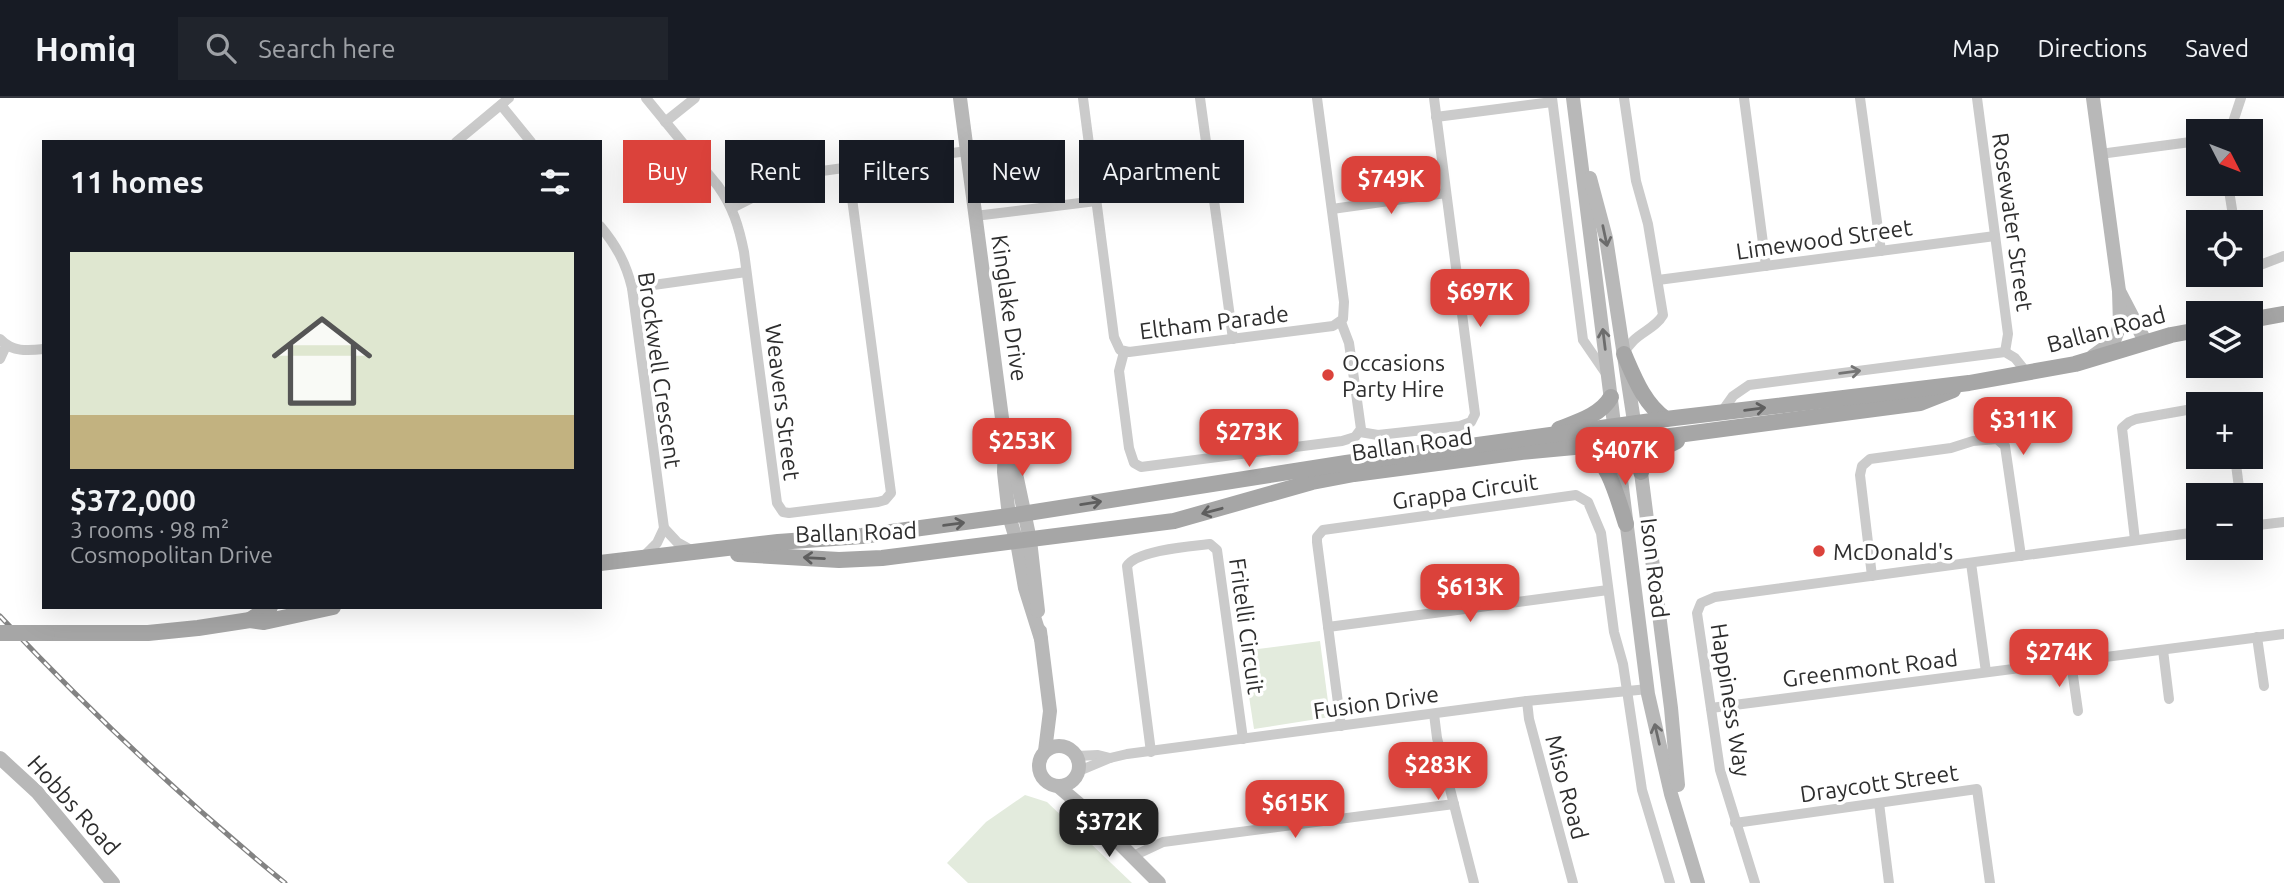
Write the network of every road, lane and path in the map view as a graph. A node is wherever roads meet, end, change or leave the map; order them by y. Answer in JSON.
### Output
{"nodes":[{"id":1,"x":646,"y":98,"type":"edge"},
{"id":2,"x":695,"y":98,"type":"edge"},
{"id":3,"x":960,"y":98,"type":"edge"},
{"id":4,"x":1083,"y":98,"type":"edge"},
{"id":5,"x":1200,"y":98,"type":"edge"},
{"id":6,"x":1317,"y":98,"type":"edge"},
{"id":7,"x":1434,"y":98,"type":"edge"},
{"id":8,"x":1573,"y":98,"type":"edge"},
{"id":9,"x":1624,"y":98,"type":"edge"},
{"id":10,"x":1744,"y":98,"type":"edge"},
{"id":11,"x":1860,"y":98,"type":"edge"},
{"id":12,"x":1977,"y":98,"type":"edge"},
{"id":13,"x":2094,"y":98,"type":"edge"},
{"id":14,"x":2241,"y":98,"type":"edge"},
{"id":15,"x":1552,"y":100,"type":"edge"},
{"id":16,"x":505,"y":102,"type":"edge"},
{"id":17,"x":1436,"y":117,"type":"junction"},
{"id":18,"x":2234,"y":119,"type":"edge"},
{"id":19,"x":665,"y":122,"type":"junction"},
{"id":20,"x":1576,"y":123,"type":"junction"},
{"id":21,"x":458,"y":140,"type":"edge"},
{"id":22,"x":530,"y":140,"type":"edge"},
{"id":23,"x":1088,"y":140,"type":"edge"},
{"id":24,"x":2186,"y":143,"type":"edge"},
{"id":25,"x":967,"y":152,"type":"junction"},
{"id":26,"x":954,"y":154,"type":"edge"},
{"id":27,"x":2100,"y":154,"type":"junction"},
{"id":28,"x":839,"y":169,"type":"edge"},
{"id":29,"x":1446,"y":193,"type":"junction"},
{"id":30,"x":854,"y":203,"type":"edge"},
{"id":31,"x":1080,"y":203,"type":"edge"},
{"id":32,"x":1096,"y":203,"type":"edge"},
{"id":33,"x":732,"y":208,"type":"junction"},
{"id":34,"x":1332,"y":209,"type":"junction"},
{"id":35,"x":975,"y":216,"type":"junction"},
{"id":36,"x":602,"y":229,"type":"edge"},
{"id":37,"x":1995,"y":236,"type":"junction"},
{"id":38,"x":1881,"y":251,"type":"junction"},
{"id":39,"x":2284,"y":256,"type":"edge"},
{"id":40,"x":2263,"y":264,"type":"edge"},
{"id":41,"x":1766,"y":266,"type":"junction"},
{"id":42,"x":746,"y":272,"type":"junction"},
{"id":43,"x":1658,"y":280,"type":"junction"},
{"id":44,"x":632,"y":288,"type":"junction"},
{"id":45,"x":2119,"y":291,"type":"junction"},
{"id":46,"x":2284,"y":314,"type":"edge"},
{"id":47,"x":2263,"y":318,"type":"edge"},
{"id":48,"x":1341,"y":322,"type":"junction"},
{"id":49,"x":2186,"y":333,"type":"edge"},
{"id":50,"x":1233,"y":339,"type":"junction"},
{"id":51,"x":3,"y":342,"type":"edge"},
{"id":52,"x":2146,"y":343,"type":"junction"},
{"id":53,"x":42,"y":349,"type":"edge"},
{"id":54,"x":1124,"y":352,"type":"junction"},
{"id":55,"x":2005,"y":352,"type":"junction"},
{"id":56,"x":1624,"y":354,"type":"junction"},
{"id":57,"x":0,"y":359,"type":"edge"},
{"id":58,"x":2087,"y":360,"type":"junction"},
{"id":59,"x":2026,"y":373,"type":"junction"},
{"id":60,"x":1608,"y":376,"type":"junction"},
{"id":61,"x":1969,"y":383,"type":"junction"},
{"id":62,"x":1611,"y":397,"type":"junction"},
{"id":63,"x":2186,"y":410,"type":"edge"},
{"id":64,"x":1721,"y":413,"type":"junction"},
{"id":65,"x":1666,"y":419,"type":"junction"},
{"id":66,"x":1634,"y":424,"type":"junction"},
{"id":67,"x":1360,"y":432,"type":"junction"},
{"id":68,"x":1699,"y":432,"type":"junction"},
{"id":69,"x":1616,"y":435,"type":"junction"},
{"id":70,"x":1537,"y":438,"type":"junction"},
{"id":71,"x":1637,"y":441,"type":"junction"},
{"id":72,"x":1585,"y":447,"type":"junction"},
{"id":73,"x":1641,"y":472,"type":"junction"},
{"id":74,"x":1016,"y":515,"type":"junction"},
{"id":75,"x":2284,"y":522,"type":"edge"},
{"id":76,"x":1626,"y":524,"type":"junction"},
{"id":77,"x":2263,"y":524,"type":"edge"},
{"id":78,"x":664,"y":528,"type":"junction"},
{"id":79,"x":2186,"y":534,"type":"edge"},
{"id":80,"x":2135,"y":540,"type":"junction"},
{"id":81,"x":1023,"y":541,"type":"junction"},
{"id":82,"x":694,"y":551,"type":"junction"},
{"id":83,"x":2021,"y":556,"type":"junction"},
{"id":84,"x":641,"y":558,"type":"junction"},
{"id":85,"x":602,"y":563,"type":"edge"},
{"id":86,"x":1971,"y":563,"type":"junction"},
{"id":87,"x":1872,"y":576,"type":"junction"},
{"id":88,"x":1608,"y":590,"type":"junction"},
{"id":89,"x":267,"y":609,"type":"edge"},
{"id":90,"x":324,"y":609,"type":"edge"},
{"id":91,"x":250,"y":620,"type":"junction"},
{"id":92,"x":1328,"y":627,"type":"junction"},
{"id":93,"x":0,"y":633,"type":"edge"},
{"id":94,"x":2284,"y":634,"type":"edge"},
{"id":95,"x":2257,"y":637,"type":"junction"},
{"id":96,"x":1041,"y":639,"type":"junction"},
{"id":97,"x":2163,"y":650,"type":"junction"},
{"id":98,"x":2071,"y":662,"type":"junction"},
{"id":99,"x":1986,"y":672,"type":"junction"},
{"id":100,"x":1666,"y":674,"type":"junction"},
{"id":101,"x":2264,"y":686,"type":"dead end"},
{"id":102,"x":1648,"y":689,"type":"junction"},
{"id":103,"x":1627,"y":692,"type":"junction"},
{"id":104,"x":2169,"y":699,"type":"dead end"},
{"id":105,"x":1527,"y":701,"type":"junction"},
{"id":106,"x":1711,"y":708,"type":"junction"},
{"id":107,"x":1050,"y":711,"type":"junction"},
{"id":108,"x":2078,"y":711,"type":"dead end"},
{"id":109,"x":1434,"y":714,"type":"junction"},
{"id":110,"x":1341,"y":726,"type":"junction"},
{"id":111,"x":1243,"y":739,"type":"junction"},
{"id":112,"x":1065,"y":746,"type":"junction"},
{"id":113,"x":1045,"y":751,"type":"junction"},
{"id":114,"x":1151,"y":752,"type":"junction"},
{"id":115,"x":1077,"y":756,"type":"junction"},
{"id":116,"x":0,"y":758,"type":"edge"},
{"id":117,"x":1110,"y":758,"type":"junction"},
{"id":118,"x":1077,"y":776,"type":"junction"},
{"id":119,"x":1059,"y":787,"type":"junction"},
{"id":120,"x":1879,"y":803,"type":"junction"},
{"id":121,"x":1454,"y":804,"type":"junction"},
{"id":122,"x":1085,"y":808,"type":"junction"},
{"id":123,"x":1735,"y":823,"type":"junction"},
{"id":124,"x":1687,"y":848,"type":"junction"},
{"id":125,"x":1131,"y":857,"type":"junction"},
{"id":126,"x":113,"y":883,"type":"edge"},
{"id":127,"x":1159,"y":883,"type":"edge"},
{"id":128,"x":1474,"y":883,"type":"edge"},
{"id":129,"x":1573,"y":883,"type":"edge"},
{"id":130,"x":1670,"y":883,"type":"edge"},
{"id":131,"x":1698,"y":883,"type":"edge"},
{"id":132,"x":1755,"y":883,"type":"edge"},
{"id":133,"x":1889,"y":883,"type":"edge"},
{"id":134,"x":1990,"y":883,"type":"edge"}],
"edges":[{"from":1,"to":19,"type":"street","name":"Weavers Street"},
{"from":2,"to":19,"type":"street"},
{"from":3,"to":25,"type":"street","name":"Kinglake Drive"},
{"from":4,"to":23,"type":"street","name":"Eltham Parade"},
{"from":5,"to":50,"type":"street"},
{"from":6,"to":34,"type":"street"},
{"from":7,"to":17,"type":"street"},
{"from":8,"to":20,"type":"street","name":"Ison Road"},
{"from":9,"to":43,"type":"street"},
{"from":10,"to":41,"type":"street"},
{"from":11,"to":38,"type":"street"},
{"from":12,"to":37,"type":"street","name":"Rosewater Street"},
{"from":13,"to":27,"type":"street"},
{"from":14,"to":18,"type":"street"},
{"from":15,"to":17,"type":"street"},
{"from":15,"to":60,"type":"street"},
{"from":16,"to":21,"type":"street"},
{"from":16,"to":22,"type":"street"},
{"from":17,"to":29,"type":"street"},
{"from":19,"to":33,"type":"street","name":"Weavers Street"},
{"from":20,"to":56,"type":"street","name":"Ison Road","one_way":true},
{"from":60,"to":20,"type":"street","name":"Ison Road","one_way":true},
{"from":24,"to":27,"type":"street"},
{"from":25,"to":26,"type":"street"},
{"from":25,"to":35,"type":"street","name":"Kinglake Drive"},
{"from":27,"to":45,"type":"street"},
{"from":28,"to":33,"type":"street"},
{"from":29,"to":34,"type":"street"},
{"from":29,"to":67,"type":"street"},
{"from":30,"to":42,"type":"street","name":"Weavers Street"},
{"from":31,"to":35,"type":"street"},
{"from":32,"to":54,"type":"street","name":"Eltham Parade"},
{"from":33,"to":42,"type":"street","name":"Weavers Street"},
{"from":34,"to":48,"type":"street"},
{"from":35,"to":74,"type":"street","name":"Kinglake Drive"},
{"from":36,"to":44,"type":"street","name":"Brockwell Crescent"},
{"from":37,"to":38,"type":"street","name":"Limewood Street"},
{"from":37,"to":55,"type":"street","name":"Rosewater Street"},
{"from":38,"to":41,"type":"street","name":"Limewood Street"},
{"from":39,"to":40,"type":"street"},
{"from":41,"to":43,"type":"street","name":"Limewood Street"},
{"from":42,"to":44,"type":"street"},
{"from":43,"to":56,"type":"street"},
{"from":44,"to":78,"type":"street","name":"Brockwell Crescent"},
{"from":45,"to":52,"type":"street"},
{"from":45,"to":58,"type":"street"},
{"from":46,"to":47,"type":"main road"},
{"from":48,"to":50,"type":"street","name":"Eltham Parade"},
{"from":48,"to":67,"type":"street"},
{"from":49,"to":52,"type":"main road","name":"Ballan Road"},
{"from":50,"to":54,"type":"street","name":"Eltham Parade"},
{"from":51,"to":53,"type":"street"},
{"from":51,"to":57,"type":"street"},
{"from":52,"to":58,"type":"main road","name":"Ballan Road"},
{"from":54,"to":67,"type":"street"},
{"from":55,"to":59,"type":"street","name":"Ballan Road"},
{"from":64,"to":55,"type":"street","one_way":true},
{"from":56,"to":65,"type":"main road"},
{"from":56,"to":66,"type":"street","name":"Ison Road"},
{"from":58,"to":59,"type":"main road","name":"Ballan Road"},
{"from":59,"to":61,"type":"main road","name":"Ballan Road"},
{"from":60,"to":62,"type":"street","name":"Ison Road"},
{"from":64,"to":61,"type":"main road","name":"Ballan Road","one_way":true},
{"from":61,"to":68,"type":"main road","name":"Ballan Road"},
{"from":62,"to":69,"type":"street","name":"Ison Road"},
{"from":62,"to":70,"type":"main road"},
{"from":63,"to":80,"type":"street"},
{"from":64,"to":65,"type":"main road","name":"Ballan Road"},
{"from":65,"to":66,"type":"main road","name":"Ballan Road"},
{"from":66,"to":69,"type":"main road","name":"Ballan Road"},
{"from":66,"to":71,"type":"street","name":"Ison Road"},
{"from":68,"to":71,"type":"main road","name":"Ballan Road"},
{"from":68,"to":73,"type":"main road"},
{"from":69,"to":70,"type":"main road","name":"Ballan Road"},
{"from":69,"to":71,"type":"main road","name":"Ballan Road"},
{"from":69,"to":72,"type":"main road","name":"Ballan Road"},
{"from":69,"to":76,"type":"street","name":"Ison Road"},
{"from":74,"to":70,"type":"main road","name":"Ballan Road","one_way":true},
{"from":71,"to":73,"type":"street","name":"Ison Road"},
{"from":72,"to":76,"type":"main road"},
{"from":72,"to":81,"type":"main road","name":"Ballan Road","one_way":true},
{"from":73,"to":100,"type":"street","name":"Ison Road"},
{"from":74,"to":81,"type":"street","name":"Kinglake Drive"},
{"from":82,"to":74,"type":"main road","name":"Ballan Road","one_way":true},
{"from":75,"to":77,"type":"street"},
{"from":76,"to":102,"type":"street","name":"Ison Road"},
{"from":78,"to":82,"type":"street"},
{"from":78,"to":84,"type":"street"},
{"from":79,"to":80,"type":"street","name":"Happiness Way"},
{"from":80,"to":83,"type":"street","name":"Happiness Way"},
{"from":81,"to":82,"type":"main road","name":"Ballan Road","one_way":true},
{"from":81,"to":96,"type":"street"},
{"from":81,"to":96,"type":"street"},
{"from":82,"to":84,"type":"main road","name":"Ballan Road"},
{"from":83,"to":86,"type":"street","name":"Happiness Way"},
{"from":83,"to":87,"type":"street"},
{"from":84,"to":85,"type":"main road","name":"Ballan Road"},
{"from":86,"to":87,"type":"street","name":"Happiness Way"},
{"from":86,"to":99,"type":"street"},
{"from":87,"to":106,"type":"street","name":"Happiness Way"},
{"from":88,"to":92,"type":"street"},
{"from":88,"to":92,"type":"street","name":"Grappa Circuit"},
{"from":88,"to":103,"type":"street","name":"Grappa Circuit"},
{"from":89,"to":91,"type":"main road"},
{"from":90,"to":91,"type":"main road"},
{"from":91,"to":93,"type":"main road","bridge":true},
{"from":92,"to":110,"type":"street","name":"Grappa Circuit"},
{"from":94,"to":95,"type":"street","name":"Greenmont Road"},
{"from":95,"to":97,"type":"street","name":"Greenmont Road"},
{"from":95,"to":101,"type":"street"},
{"from":96,"to":107,"type":"street"},
{"from":97,"to":98,"type":"street","name":"Greenmont Road"},
{"from":97,"to":104,"type":"street"},
{"from":98,"to":99,"type":"street","name":"Greenmont Road"},
{"from":98,"to":108,"type":"street"},
{"from":99,"to":106,"type":"street","name":"Greenmont Road"},
{"from":100,"to":102,"type":"street"},
{"from":100,"to":124,"type":"street","name":"Ison Road"},
{"from":102,"to":103,"type":"street","name":"Fusion Drive"},
{"from":124,"to":102,"type":"street","name":"Ison Road","one_way":true},
{"from":103,"to":105,"type":"street","name":"Fusion Drive"},
{"from":103,"to":130,"type":"street","name":"Grappa Circuit"},
{"from":105,"to":109,"type":"street","name":"Fusion Drive"},
{"from":105,"to":129,"type":"street","name":"Miso Road"},
{"from":106,"to":123,"type":"street","name":"Happiness Way"},
{"from":107,"to":112,"type":"street"},
{"from":107,"to":113,"type":"street"},
{"from":109,"to":110,"type":"street","name":"Fusion Drive"},
{"from":109,"to":121,"type":"street"},
{"from":110,"to":111,"type":"street","name":"Fusion Drive"},
{"from":111,"to":114,"type":"street","name":"Fusion Drive"},
{"from":111,"to":114,"type":"street","name":"Fritelli Circuit"},
{"from":112,"to":113,"type":"street"},
{"from":112,"to":115,"type":"street"},
{"from":113,"to":119,"type":"street"},
{"from":114,"to":117,"type":"street","name":"Fusion Drive"},
{"from":115,"to":117,"type":"street","name":"Fusion Drive"},
{"from":115,"to":118,"type":"street"},
{"from":116,"to":126,"type":"street","name":"Hobbs Road"},
{"from":117,"to":118,"type":"street","name":"Fusion Drive"},
{"from":118,"to":119,"type":"street"},
{"from":118,"to":122,"type":"street"},
{"from":119,"to":122,"type":"street"},
{"from":120,"to":123,"type":"street","name":"Draycott Street"},
{"from":120,"to":133,"type":"street"},
{"from":120,"to":134,"type":"street","name":"Draycott Street"},
{"from":121,"to":125,"type":"street"},
{"from":121,"to":128,"type":"street"},
{"from":122,"to":125,"type":"street"},
{"from":123,"to":132,"type":"street","name":"Happiness Way"},
{"from":124,"to":131,"type":"street","name":"Ison Road"},
{"from":125,"to":127,"type":"street"}]}
